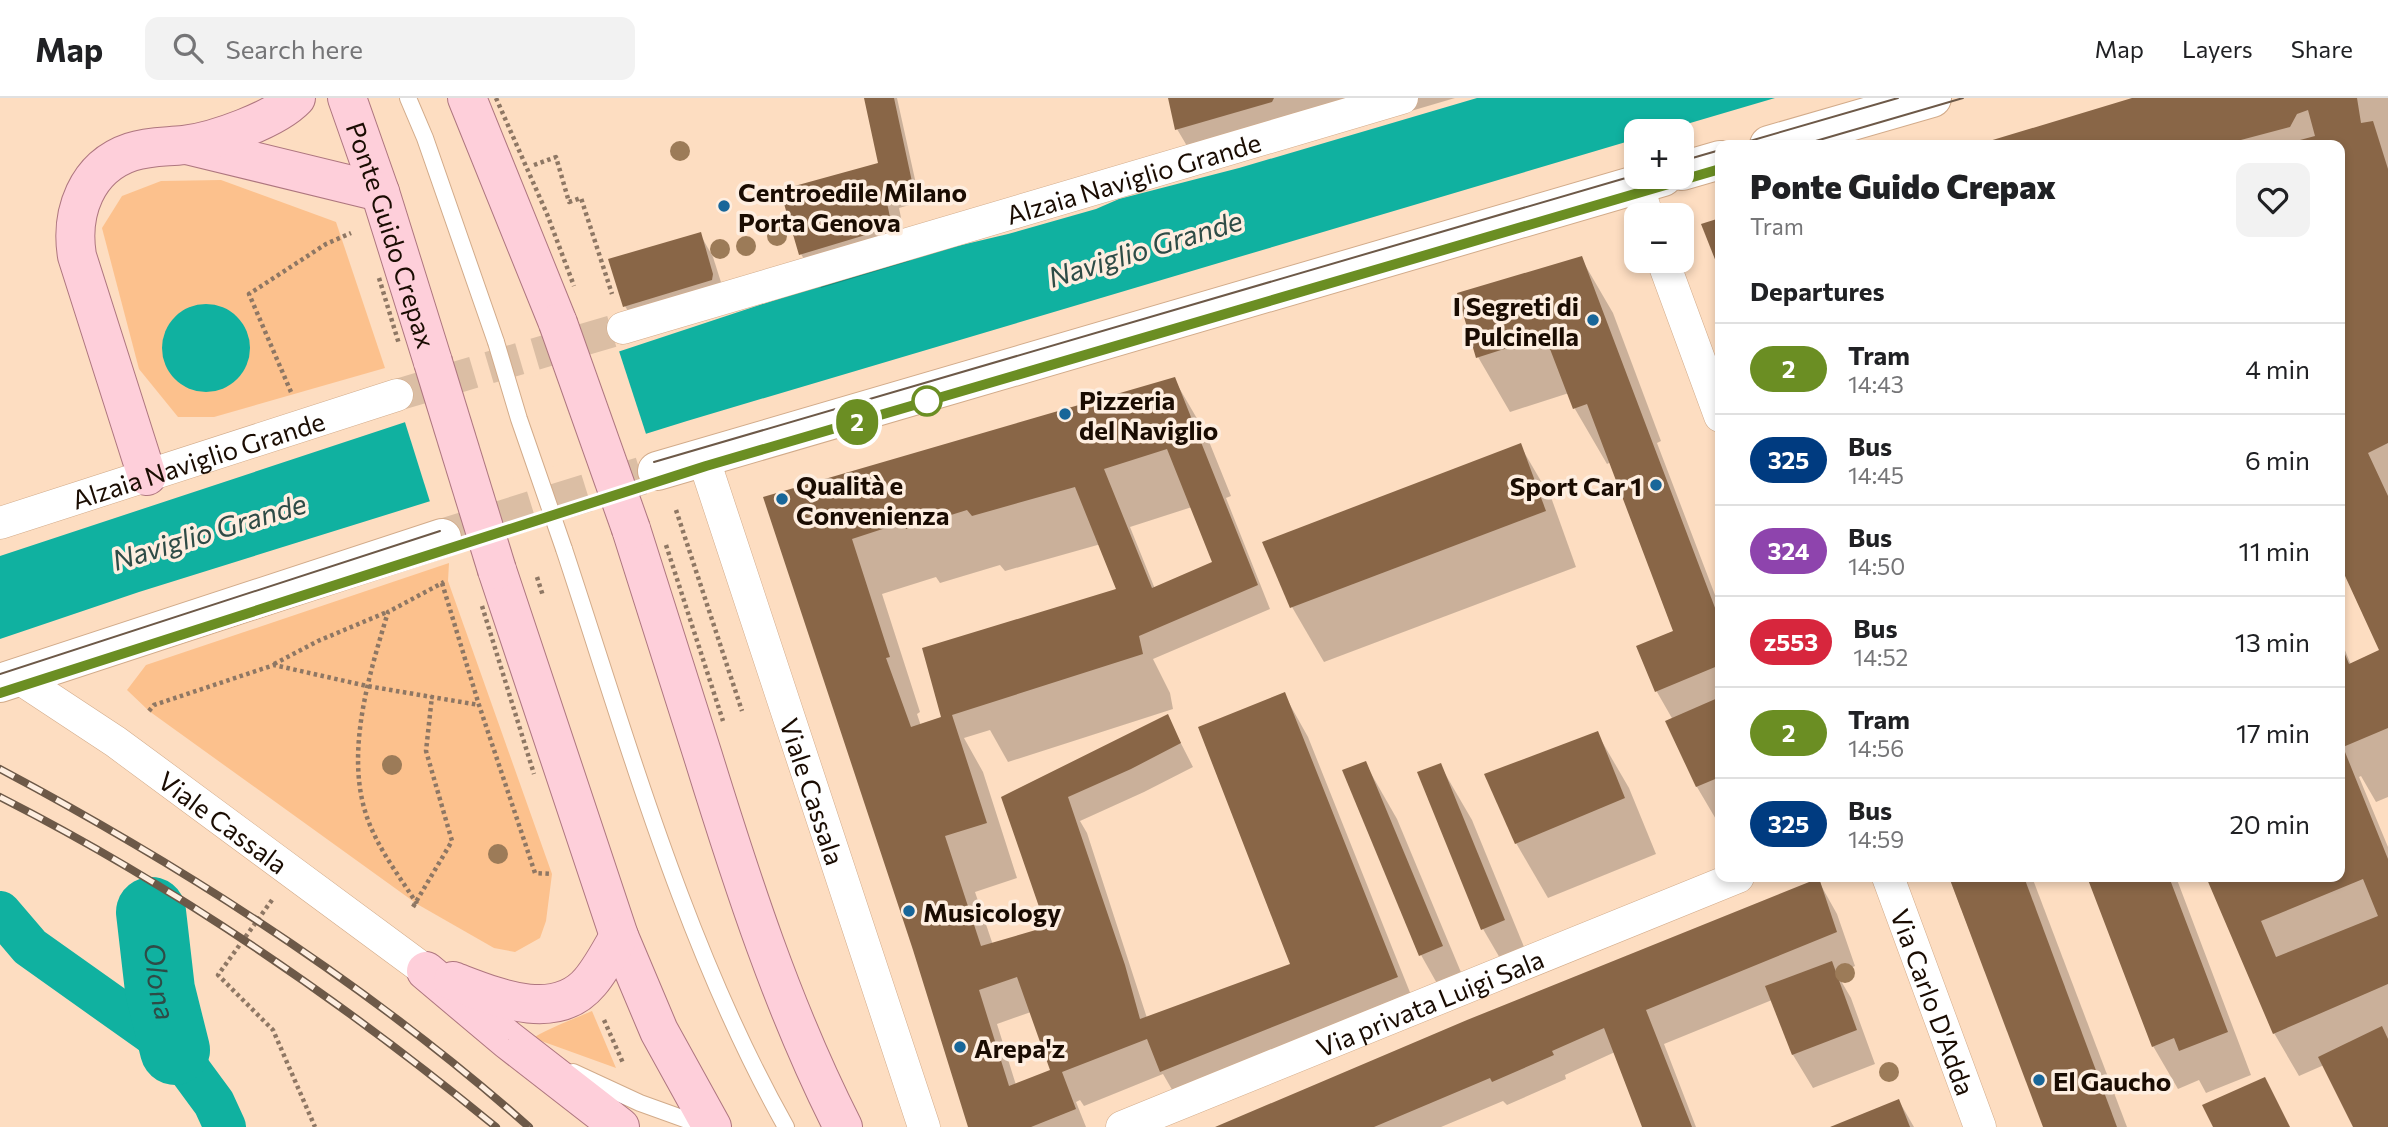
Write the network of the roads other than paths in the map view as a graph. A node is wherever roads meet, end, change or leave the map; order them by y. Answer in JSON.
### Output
{"nodes":[{"id":1,"x":296,"y":98,"type":"edge"},
{"id":2,"x":347,"y":98,"type":"edge"},
{"id":3,"x":408,"y":98,"type":"edge"},
{"id":4,"x":467,"y":98,"type":"edge"},
{"id":5,"x":1402,"y":98,"type":"edge"},
{"id":6,"x":1931,"y":98,"type":"edge"},
{"id":7,"x":1786,"y":140,"type":"edge"},
{"id":8,"x":185,"y":145,"type":"junction"},
{"id":9,"x":1715,"y":161,"type":"edge"},
{"id":10,"x":1694,"y":168,"type":"edge"},
{"id":11,"x":380,"y":192,"type":"junction"},
{"id":12,"x":1649,"y":192,"type":"edge"},
{"id":13,"x":1667,"y":273,"type":"edge"},
{"id":14,"x":623,"y":328,"type":"tunnel mouth"},
{"id":15,"x":397,"y":395,"type":"tunnel mouth"},
{"id":16,"x":1715,"y":402,"type":"edge"},
{"id":17,"x":703,"y":457,"type":"junction"},
{"id":18,"x":657,"y":471,"type":"tunnel mouth"},
{"id":19,"x":147,"y":476,"type":"junction"},
{"id":20,"x":0,"y":523,"type":"edge"},
{"id":21,"x":442,"y":538,"type":"tunnel mouth"},
{"id":22,"x":10,"y":681,"type":"edge"},
{"id":23,"x":1726,"y":882,"type":"edge"},
{"id":24,"x":1890,"y":882,"type":"edge"},
{"id":25,"x":619,"y":936,"type":"junction"},
{"id":26,"x":426,"y":971,"type":"junction"},
{"id":27,"x":508,"y":1040,"type":"junction"},
{"id":28,"x":620,"y":1127,"type":"edge"},
{"id":29,"x":710,"y":1127,"type":"edge"},
{"id":30,"x":786,"y":1127,"type":"edge"},
{"id":31,"x":843,"y":1127,"type":"edge"},
{"id":32,"x":924,"y":1127,"type":"edge"},
{"id":33,"x":1122,"y":1127,"type":"edge"},
{"id":34,"x":1980,"y":1127,"type":"edge"}],
"edges":[{"from":1,"to":8,"type":"main road"},
{"from":2,"to":11,"type":"main road","name":"Ponte Guido Crepax"},
{"from":3,"to":30,"type":"lane","bridge":true},
{"from":4,"to":31,"type":"main road","bridge":true},
{"from":5,"to":14,"type":"street","name":"Alzaia Naviglio Grande"},
{"from":6,"to":7,"type":"street"},
{"from":8,"to":11,"type":"main road"},
{"from":8,"to":19,"type":"main road"},
{"from":9,"to":10,"type":"street"},
{"from":11,"to":25,"type":"main road","name":"Ponte Guido Crepax","bridge":true},
{"from":12,"to":17,"type":"street"},
{"from":13,"to":16,"type":"street"},
{"from":15,"to":19,"type":"street","name":"Alzaia Naviglio Grande"},
{"from":17,"to":18,"type":"street"},
{"from":17,"to":32,"type":"street","name":"Viale Cassala"},
{"from":19,"to":20,"type":"street","name":"Alzaia Naviglio Grande"},
{"from":21,"to":22,"type":"street"},
{"from":22,"to":26,"type":"street","name":"Viale Cassala"},
{"from":23,"to":33,"type":"street","name":"Via privata Luigi Sala"},
{"from":24,"to":34,"type":"street","name":"Via Carlo D'Adda"},
{"from":25,"to":26,"type":"main road"},
{"from":25,"to":29,"type":"main road"},
{"from":26,"to":27,"type":"main road"},
{"from":27,"to":28,"type":"main road"},
{"from":27,"to":29,"type":"lane"}]}
